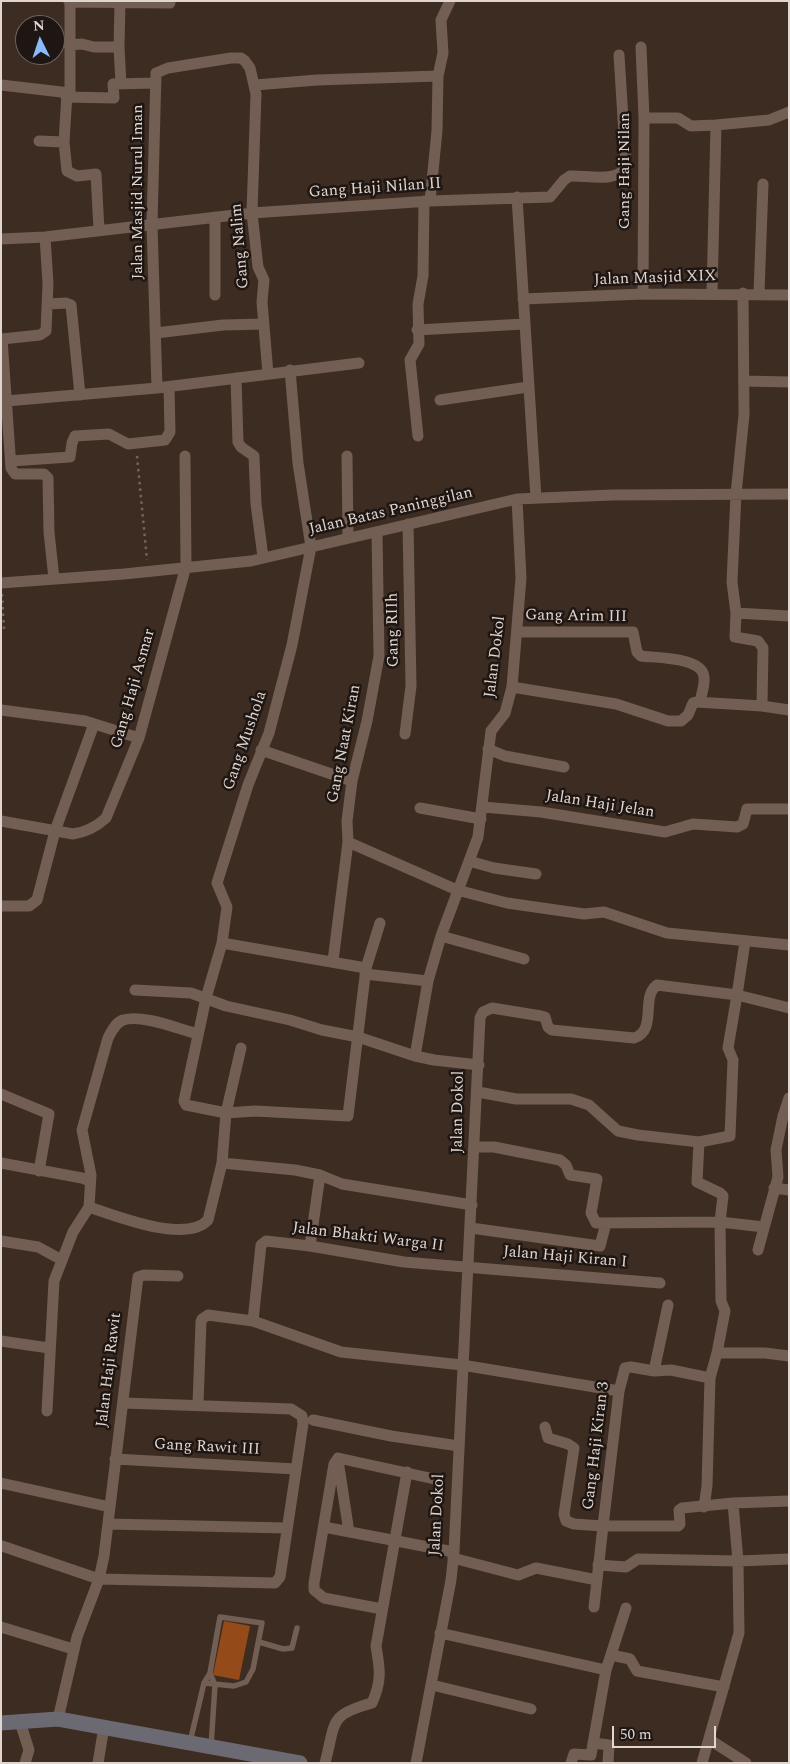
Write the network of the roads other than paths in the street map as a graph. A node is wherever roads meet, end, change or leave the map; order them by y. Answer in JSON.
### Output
{"nodes":[{"id":1,"x":450,"y":1,"type":"edge"},
{"id":2,"x":70,"y":2,"type":"edge"},
{"id":3,"x":120,"y":3,"type":"junction"},
{"id":4,"x":170,"y":3,"type":"dead end"},
{"id":5,"x":69,"y":45,"type":"junction"},
{"id":6,"x":119,"y":47,"type":"junction"},
{"id":7,"x":641,"y":47,"type":"dead end"},
{"id":8,"x":619,"y":55,"type":"dead end"},
{"id":9,"x":232,"y":58,"type":"joint"},
{"id":10,"x":438,"y":76,"type":"junction"},
{"id":11,"x":156,"y":83,"type":"junction"},
{"id":12,"x":121,"y":84,"type":"junction"},
{"id":13,"x":1,"y":85,"type":"edge"},
{"id":14,"x":255,"y":85,"type":"junction"},
{"id":15,"x":68,"y":95,"type":"junction"},
{"id":16,"x":789,"y":112,"type":"edge"},
{"id":17,"x":644,"y":118,"type":"junction"},
{"id":18,"x":716,"y":126,"type":"junction"},
{"id":19,"x":39,"y":141,"type":"dead end"},
{"id":20,"x":64,"y":142,"type":"junction"},
{"id":21,"x":763,"y":184,"type":"dead end"},
{"id":22,"x":517,"y":197,"type":"junction"},
{"id":23,"x":427,"y":201,"type":"junction"},
{"id":24,"x":252,"y":214,"type":"junction"},
{"id":25,"x":214,"y":217,"type":"junction"},
{"id":26,"x":152,"y":224,"type":"junction"},
{"id":27,"x":99,"y":230,"type":"junction"},
{"id":28,"x":45,"y":237,"type":"junction"},
{"id":29,"x":1,"y":239,"type":"edge"},
{"id":30,"x":712,"y":293,"type":"junction"},
{"id":31,"x":743,"y":293,"type":"junction"},
{"id":32,"x":759,"y":293,"type":"junction"},
{"id":33,"x":643,"y":294,"type":"junction"},
{"id":34,"x":215,"y":295,"type":"dead end"},
{"id":35,"x":789,"y":295,"type":"edge"},
{"id":36,"x":523,"y":299,"type":"junction"},
{"id":37,"x":48,"y":304,"type":"junction"},
{"id":38,"x":264,"y":324,"type":"junction"},
{"id":39,"x":524,"y":324,"type":"junction"},
{"id":40,"x":417,"y":330,"type":"junction"},
{"id":41,"x":156,"y":333,"type":"junction"},
{"id":42,"x":2,"y":339,"type":"edge"},
{"id":43,"x":359,"y":363,"type":"dead end"},
{"id":44,"x":290,"y":370,"type":"junction"},
{"id":45,"x":268,"y":374,"type":"junction"},
{"id":46,"x":236,"y":378,"type":"junction"},
{"id":47,"x":744,"y":381,"type":"junction"},
{"id":48,"x":789,"y":382,"type":"edge"},
{"id":49,"x":169,"y":387,"type":"junction"},
{"id":50,"x":528,"y":387,"type":"junction"},
{"id":51,"x":157,"y":388,"type":"junction"},
{"id":52,"x":80,"y":394,"type":"junction"},
{"id":53,"x":440,"y":400,"type":"dead end"},
{"id":54,"x":6,"y":401,"type":"junction"},
{"id":55,"x":418,"y":436,"type":"dead end"},
{"id":56,"x":185,"y":456,"type":"dead end"},
{"id":57,"x":347,"y":456,"type":"dead end"},
{"id":58,"x":11,"y":461,"type":"junction"},
{"id":59,"x":736,"y":494,"type":"junction"},
{"id":60,"x":789,"y":494,"type":"edge"},
{"id":61,"x":536,"y":498,"type":"junction"},
{"id":62,"x":516,"y":499,"type":"junction"},
{"id":63,"x":408,"y":524,"type":"junction"},
{"id":64,"x":377,"y":532,"type":"junction"},
{"id":65,"x":348,"y":538,"type":"junction"},
{"id":66,"x":311,"y":546,"type":"junction"},
{"id":67,"x":263,"y":557,"type":"junction"},
{"id":68,"x":186,"y":566,"type":"junction"},
{"id":69,"x":54,"y":579,"type":"junction"},
{"id":70,"x":1,"y":583,"type":"edge"},
{"id":71,"x":736,"y":613,"type":"junction"},
{"id":72,"x":789,"y":616,"type":"edge"},
{"id":73,"x":517,"y":632,"type":"junction"},
{"id":74,"x":512,"y":687,"type":"junction"},
{"id":75,"x":700,"y":702,"type":"junction"},
{"id":76,"x":762,"y":706,"type":"junction"},
{"id":77,"x":1,"y":710,"type":"edge"},
{"id":78,"x":789,"y":710,"type":"edge"},
{"id":79,"x":94,"y":724,"type":"junction"},
{"id":80,"x":405,"y":734,"type":"dead end"},
{"id":81,"x":139,"y":738,"type":"junction"},
{"id":82,"x":488,"y":749,"type":"junction"},
{"id":83,"x":262,"y":750,"type":"junction"},
{"id":84,"x":564,"y":767,"type":"dead end"},
{"id":85,"x":352,"y":781,"type":"junction"},
{"id":86,"x":483,"y":807,"type":"junction"},
{"id":87,"x":420,"y":808,"type":"dead end"},
{"id":88,"x":789,"y":810,"type":"edge"},
{"id":89,"x":481,"y":819,"type":"junction"},
{"id":90,"x":1,"y":821,"type":"edge"},
{"id":91,"x":54,"y":831,"type":"junction"},
{"id":92,"x":348,"y":842,"type":"junction"},
{"id":93,"x":469,"y":861,"type":"junction"},
{"id":94,"x":536,"y":874,"type":"dead end"},
{"id":95,"x":457,"y":890,"type":"junction"},
{"id":96,"x":1,"y":906,"type":"edge"},
{"id":97,"x":380,"y":923,"type":"dead end"},
{"id":98,"x":441,"y":936,"type":"junction"},
{"id":99,"x":745,"y":942,"type":"junction"},
{"id":100,"x":222,"y":943,"type":"junction"},
{"id":101,"x":789,"y":944,"type":"edge"},
{"id":102,"x":524,"y":959,"type":"dead end"},
{"id":103,"x":333,"y":961,"type":"junction"},
{"id":104,"x":366,"y":971,"type":"junction"},
{"id":105,"x":428,"y":981,"type":"junction"},
{"id":106,"x":135,"y":990,"type":"dead end"},
{"id":107,"x":737,"y":995,"type":"junction"},
{"id":108,"x":206,"y":998,"type":"junction"},
{"id":109,"x":789,"y":1008,"type":"edge"},
{"id":110,"x":198,"y":1034,"type":"junction"},
{"id":111,"x":358,"y":1037,"type":"junction"},
{"id":112,"x":241,"y":1048,"type":"dead end"},
{"id":113,"x":416,"y":1056,"type":"junction"},
{"id":114,"x":479,"y":1065,"type":"junction"},
{"id":115,"x":478,"y":1092,"type":"junction"},
{"id":116,"x":1,"y":1094,"type":"edge"},
{"id":117,"x":789,"y":1098,"type":"edge"},
{"id":118,"x":226,"y":1113,"type":"junction"},
{"id":119,"x":699,"y":1142,"type":"junction"},
{"id":120,"x":475,"y":1147,"type":"junction"},
{"id":121,"x":1,"y":1163,"type":"edge"},
{"id":122,"x":222,"y":1164,"type":"junction"},
{"id":123,"x":39,"y":1171,"type":"junction"},
{"id":124,"x":320,"y":1175,"type":"junction"},
{"id":125,"x":90,"y":1181,"type":"junction"},
{"id":126,"x":774,"y":1188,"type":"junction"},
{"id":127,"x":789,"y":1190,"type":"edge"},
{"id":128,"x":472,"y":1205,"type":"junction"},
{"id":129,"x":89,"y":1207,"type":"junction"},
{"id":130,"x":720,"y":1222,"type":"junction"},
{"id":131,"x":606,"y":1223,"type":"junction"},
{"id":132,"x":764,"y":1227,"type":"junction"},
{"id":133,"x":471,"y":1228,"type":"junction"},
{"id":134,"x":1,"y":1241,"type":"edge"},
{"id":135,"x":310,"y":1246,"type":"junction"},
{"id":136,"x":758,"y":1250,"type":"dead end"},
{"id":137,"x":62,"y":1260,"type":"junction"},
{"id":138,"x":468,"y":1266,"type":"junction"},
{"id":139,"x":178,"y":1276,"type":"dead end"},
{"id":140,"x":660,"y":1283,"type":"dead end"},
{"id":141,"x":668,"y":1305,"type":"dead end"},
{"id":142,"x":253,"y":1321,"type":"junction"},
{"id":143,"x":1,"y":1341,"type":"edge"},
{"id":144,"x":49,"y":1348,"type":"junction"},
{"id":145,"x":717,"y":1353,"type":"junction"},
{"id":146,"x":789,"y":1356,"type":"edge"},
{"id":147,"x":462,"y":1365,"type":"junction"},
{"id":148,"x":654,"y":1372,"type":"junction"},
{"id":149,"x":710,"y":1378,"type":"junction"},
{"id":150,"x":619,"y":1391,"type":"junction"},
{"id":151,"x":124,"y":1404,"type":"junction"},
{"id":152,"x":198,"y":1404,"type":"junction"},
{"id":153,"x":47,"y":1411,"type":"dead end"},
{"id":154,"x":313,"y":1420,"type":"dead end"},
{"id":155,"x":545,"y":1427,"type":"dead end"},
{"id":156,"x":459,"y":1446,"type":"junction"},
{"id":157,"x":338,"y":1458,"type":"junction"},
{"id":158,"x":115,"y":1459,"type":"junction"},
{"id":159,"x":296,"y":1469,"type":"junction"},
{"id":160,"x":407,"y":1472,"type":"junction"},
{"id":161,"x":439,"y":1480,"type":"dead end"},
{"id":162,"x":1,"y":1483,"type":"edge"},
{"id":163,"x":789,"y":1501,"type":"edge"},
{"id":164,"x":733,"y":1503,"type":"junction"},
{"id":165,"x":110,"y":1507,"type":"junction"},
{"id":166,"x":704,"y":1507,"type":"junction"},
{"id":167,"x":108,"y":1524,"type":"junction"},
{"id":168,"x":603,"y":1526,"type":"junction"},
{"id":169,"x":324,"y":1527,"type":"junction"},
{"id":170,"x":286,"y":1528,"type":"junction"},
{"id":171,"x":349,"y":1532,"type":"junction"},
{"id":172,"x":394,"y":1540,"type":"junction"},
{"id":173,"x":2,"y":1546,"type":"edge"},
{"id":174,"x":453,"y":1555,"type":"junction"},
{"id":175,"x":789,"y":1559,"type":"edge"},
{"id":176,"x":738,"y":1561,"type":"junction"},
{"id":177,"x":598,"y":1565,"type":"junction"},
{"id":178,"x":99,"y":1579,"type":"junction"},
{"id":179,"x":597,"y":1580,"type":"junction"},
{"id":180,"x":594,"y":1607,"type":"dead end"},
{"id":181,"x":626,"y":1608,"type":"dead end"},
{"id":182,"x":382,"y":1609,"type":"junction"},
{"id":183,"x":1,"y":1627,"type":"edge"},
{"id":184,"x":297,"y":1628,"type":"dead end"},
{"id":185,"x":440,"y":1633,"type":"junction"},
{"id":186,"x":259,"y":1642,"type":"junction"},
{"id":187,"x":73,"y":1649,"type":"junction"},
{"id":188,"x":611,"y":1655,"type":"junction"},
{"id":189,"x":606,"y":1670,"type":"junction"},
{"id":190,"x":210,"y":1673,"type":"junction"},
{"id":191,"x":204,"y":1683,"type":"junction"},
{"id":192,"x":215,"y":1685,"type":"junction"},
{"id":193,"x":432,"y":1685,"type":"junction"},
{"id":194,"x":724,"y":1688,"type":"junction"},
{"id":195,"x":531,"y":1709,"type":"dead end"},
{"id":196,"x":58,"y":1719,"type":"junction"},
{"id":197,"x":20,"y":1722,"type":"junction"},
{"id":198,"x":1,"y":1723,"type":"edge"},
{"id":199,"x":104,"y":1727,"type":"junction"},
{"id":200,"x":710,"y":1740,"type":"junction"},
{"id":201,"x":190,"y":1742,"type":"junction"},
{"id":202,"x":593,"y":1743,"type":"junction"},
{"id":203,"x":210,"y":1747,"type":"junction"},
{"id":204,"x":259,"y":1759,"type":"edge"},
{"id":205,"x":26,"y":1763,"type":"edge"},
{"id":206,"x":98,"y":1763,"type":"edge"},
{"id":207,"x":300,"y":1763,"type":"edge"},
{"id":208,"x":325,"y":1763,"type":"edge"},
{"id":209,"x":416,"y":1763,"type":"edge"},
{"id":210,"x":572,"y":1763,"type":"edge"},
{"id":211,"x":608,"y":1763,"type":"edge"},
{"id":212,"x":702,"y":1763,"type":"edge"},
{"id":213,"x":746,"y":1763,"type":"edge"}],
"edges":[{"from":1,"to":10,"type":"street"},
{"from":2,"to":3,"type":"street"},
{"from":2,"to":5,"type":"street"},
{"from":3,"to":4,"type":"street"},
{"from":3,"to":6,"type":"street"},
{"from":5,"to":6,"type":"street"},
{"from":5,"to":15,"type":"street"},
{"from":6,"to":12,"type":"street"},
{"from":7,"to":17,"type":"street","name":"Gang Haji Nilan"},
{"from":8,"to":22,"type":"street","name":"Gang Haji Nilan II"},
{"from":9,"to":11,"type":"street","name":"Jalan Masjid Nurul Iman"},
{"from":9,"to":14,"type":"street","name":"Gang Nalim"},
{"from":10,"to":14,"type":"street"},
{"from":10,"to":23,"type":"street"},
{"from":11,"to":12,"type":"street"},
{"from":11,"to":26,"type":"street","name":"Jalan Masjid Nurul Iman"},
{"from":12,"to":15,"type":"street"},
{"from":13,"to":15,"type":"street"},
{"from":14,"to":24,"type":"street","name":"Gang Nalim"},
{"from":15,"to":20,"type":"street"},
{"from":16,"to":18,"type":"street"},
{"from":17,"to":18,"type":"street"},
{"from":17,"to":33,"type":"street","name":"Gang Haji Nilan"},
{"from":18,"to":30,"type":"street"},
{"from":19,"to":20,"type":"street"},
{"from":20,"to":27,"type":"street"},
{"from":21,"to":32,"type":"street"},
{"from":22,"to":23,"type":"street","name":"Gang Haji Nilan II"},
{"from":22,"to":36,"type":"street"},
{"from":23,"to":24,"type":"street","name":"Gang Haji Nilan II"},
{"from":23,"to":40,"type":"street"},
{"from":24,"to":25,"type":"street","name":"Gang Haji Nilan II"},
{"from":24,"to":38,"type":"street","name":"Gang Nalim"},
{"from":25,"to":26,"type":"street","name":"Gang Haji Nilan II"},
{"from":25,"to":34,"type":"street"},
{"from":26,"to":27,"type":"street","name":"Gang Haji Nilan II"},
{"from":26,"to":41,"type":"street","name":"Jalan Masjid Nurul Iman"},
{"from":27,"to":28,"type":"street","name":"Gang Haji Nilan II"},
{"from":28,"to":29,"type":"street","name":"Gang Haji Nilan II"},
{"from":28,"to":37,"type":"street"},
{"from":30,"to":31,"type":"street","name":"Jalan Masjid XIX"},
{"from":30,"to":33,"type":"street","name":"Jalan Masjid XIX"},
{"from":31,"to":32,"type":"street","name":"Jalan Masjid XIX"},
{"from":31,"to":47,"type":"street"},
{"from":32,"to":35,"type":"street","name":"Jalan Masjid XIX"},
{"from":33,"to":36,"type":"street","name":"Jalan Masjid XIX"},
{"from":36,"to":39,"type":"street"},
{"from":37,"to":42,"type":"street"},
{"from":37,"to":52,"type":"street"},
{"from":38,"to":41,"type":"street"},
{"from":38,"to":45,"type":"street","name":"Gang Nalim"},
{"from":39,"to":40,"type":"street"},
{"from":39,"to":50,"type":"street"},
{"from":40,"to":55,"type":"street"},
{"from":41,"to":51,"type":"street","name":"Jalan Masjid Nurul Iman"},
{"from":42,"to":54,"type":"street"},
{"from":43,"to":44,"type":"street"},
{"from":44,"to":45,"type":"street"},
{"from":44,"to":66,"type":"street","name":"Gang Mushola"},
{"from":45,"to":46,"type":"street"},
{"from":46,"to":49,"type":"street"},
{"from":46,"to":67,"type":"street"},
{"from":47,"to":48,"type":"street"},
{"from":47,"to":59,"type":"street"},
{"from":49,"to":51,"type":"street"},
{"from":49,"to":58,"type":"street"},
{"from":50,"to":53,"type":"street"},
{"from":50,"to":61,"type":"street"},
{"from":51,"to":52,"type":"street"},
{"from":52,"to":54,"type":"street"},
{"from":54,"to":58,"type":"street"},
{"from":56,"to":68,"type":"street","name":"Gang Haji Asmar"},
{"from":57,"to":65,"type":"street"},
{"from":58,"to":69,"type":"street"},
{"from":59,"to":60,"type":"street","name":"Jalan Batas Paninggilan"},
{"from":59,"to":61,"type":"street","name":"Jalan Batas Paninggilan"},
{"from":59,"to":71,"type":"street"},
{"from":61,"to":62,"type":"street","name":"Jalan Batas Paninggilan"},
{"from":62,"to":63,"type":"street","name":"Jalan Batas Paninggilan"},
{"from":62,"to":73,"type":"street","name":"Jalan Dokol"},
{"from":63,"to":64,"type":"street","name":"Jalan Batas Paninggilan"},
{"from":63,"to":80,"type":"street","name":"Gang RIIh"},
{"from":64,"to":65,"type":"street","name":"Jalan Batas Paninggilan"},
{"from":64,"to":85,"type":"street","name":"Gang Naat Kiran"},
{"from":65,"to":66,"type":"street","name":"Jalan Batas Paninggilan"},
{"from":66,"to":67,"type":"street","name":"Jalan Batas Paninggilan"},
{"from":66,"to":83,"type":"street","name":"Gang Mushola"},
{"from":67,"to":68,"type":"street","name":"Jalan Batas Paninggilan"},
{"from":68,"to":69,"type":"street","name":"Jalan Batas Paninggilan"},
{"from":68,"to":81,"type":"street","name":"Gang Haji Asmar"},
{"from":69,"to":70,"type":"street","name":"Jalan Batas Paninggilan"},
{"from":71,"to":72,"type":"street"},
{"from":71,"to":76,"type":"street"},
{"from":73,"to":74,"type":"street","name":"Jalan Dokol"},
{"from":73,"to":75,"type":"street","name":"Gang Arim III"},
{"from":74,"to":75,"type":"street"},
{"from":74,"to":82,"type":"street","name":"Jalan Dokol"},
{"from":75,"to":76,"type":"street"},
{"from":76,"to":78,"type":"street"},
{"from":77,"to":79,"type":"street"},
{"from":79,"to":81,"type":"street"},
{"from":79,"to":91,"type":"street"},
{"from":81,"to":91,"type":"street","name":"Gang Haji Asmar"},
{"from":82,"to":84,"type":"street"},
{"from":82,"to":86,"type":"street","name":"Jalan Dokol"},
{"from":83,"to":85,"type":"street"},
{"from":83,"to":100,"type":"street","name":"Gang Mushola"},
{"from":85,"to":92,"type":"street","name":"Gang Naat Kiran"},
{"from":86,"to":88,"type":"street","name":"Jalan Haji Jelan"},
{"from":86,"to":89,"type":"street","name":"Jalan Dokol"},
{"from":87,"to":89,"type":"street"},
{"from":89,"to":93,"type":"street","name":"Jalan Dokol"},
{"from":90,"to":91,"type":"street","name":"Gang Haji Asmar"},
{"from":91,"to":96,"type":"street"},
{"from":92,"to":95,"type":"street"},
{"from":92,"to":103,"type":"street","name":"Gang Naat Kiran"},
{"from":93,"to":94,"type":"street"},
{"from":93,"to":95,"type":"street","name":"Jalan Dokol"},
{"from":95,"to":98,"type":"street","name":"Jalan Dokol"},
{"from":95,"to":99,"type":"street"},
{"from":97,"to":104,"type":"street"},
{"from":98,"to":102,"type":"street"},
{"from":98,"to":105,"type":"street","name":"Jalan Dokol"},
{"from":99,"to":101,"type":"street"},
{"from":99,"to":107,"type":"street"},
{"from":100,"to":103,"type":"street"},
{"from":100,"to":108,"type":"street","name":"Gang Mushola"},
{"from":103,"to":104,"type":"street"},
{"from":104,"to":105,"type":"street"},
{"from":104,"to":111,"type":"street"},
{"from":105,"to":113,"type":"street","name":"Jalan Dokol"},
{"from":106,"to":108,"type":"street"},
{"from":107,"to":109,"type":"street"},
{"from":107,"to":114,"type":"street"},
{"from":107,"to":119,"type":"street"},
{"from":108,"to":110,"type":"street","name":"Gang Mushola"},
{"from":108,"to":111,"type":"street"},
{"from":110,"to":118,"type":"street","name":"Gang Mushola"},
{"from":110,"to":125,"type":"street"},
{"from":111,"to":113,"type":"street"},
{"from":111,"to":118,"type":"street"},
{"from":112,"to":118,"type":"street"},
{"from":113,"to":114,"type":"street","name":"Jalan Dokol"},
{"from":114,"to":115,"type":"street","name":"Jalan Dokol"},
{"from":115,"to":119,"type":"street"},
{"from":115,"to":120,"type":"street","name":"Jalan Dokol"},
{"from":116,"to":123,"type":"street"},
{"from":117,"to":126,"type":"street"},
{"from":118,"to":122,"type":"street"},
{"from":119,"to":130,"type":"street"},
{"from":120,"to":128,"type":"street","name":"Jalan Dokol"},
{"from":120,"to":131,"type":"street"},
{"from":121,"to":123,"type":"street"},
{"from":122,"to":124,"type":"street"},
{"from":122,"to":129,"type":"street"},
{"from":123,"to":125,"type":"street"},
{"from":124,"to":128,"type":"street"},
{"from":124,"to":135,"type":"street"},
{"from":125,"to":129,"type":"street"},
{"from":126,"to":127,"type":"street"},
{"from":126,"to":132,"type":"street"},
{"from":128,"to":133,"type":"street","name":"Jalan Dokol"},
{"from":129,"to":137,"type":"street"},
{"from":130,"to":131,"type":"street"},
{"from":130,"to":132,"type":"street"},
{"from":130,"to":145,"type":"street"},
{"from":131,"to":133,"type":"street"},
{"from":132,"to":136,"type":"street"},
{"from":133,"to":138,"type":"street","name":"Jalan Dokol"},
{"from":134,"to":137,"type":"street"},
{"from":135,"to":138,"type":"street","name":"Jalan Bhakti Warga II"},
{"from":135,"to":142,"type":"street","name":"Jalan Bhakti Warga II"},
{"from":137,"to":144,"type":"street"},
{"from":138,"to":140,"type":"street","name":"Jalan Haji Kiran I"},
{"from":138,"to":147,"type":"street","name":"Jalan Dokol"},
{"from":139,"to":151,"type":"street","name":"Jalan Haji Rawit"},
{"from":141,"to":148,"type":"street"},
{"from":142,"to":147,"type":"street"},
{"from":142,"to":152,"type":"street"},
{"from":143,"to":144,"type":"street"},
{"from":144,"to":153,"type":"street"},
{"from":145,"to":146,"type":"street"},
{"from":145,"to":149,"type":"street"},
{"from":147,"to":150,"type":"street"},
{"from":147,"to":156,"type":"street","name":"Jalan Dokol"},
{"from":148,"to":149,"type":"street","name":"Gang Haji Kiran 3"},
{"from":148,"to":150,"type":"street","name":"Gang Haji Kiran 3"},
{"from":149,"to":166,"type":"street"},
{"from":150,"to":168,"type":"street","name":"Gang Haji Kiran 3"},
{"from":151,"to":152,"type":"street"},
{"from":151,"to":158,"type":"street","name":"Jalan Haji Rawit"},
{"from":152,"to":159,"type":"street"},
{"from":154,"to":156,"type":"street"},
{"from":155,"to":168,"type":"street"},
{"from":156,"to":174,"type":"street","name":"Jalan Dokol"},
{"from":157,"to":160,"type":"street"},
{"from":157,"to":169,"type":"street"},
{"from":157,"to":171,"type":"street"},
{"from":158,"to":159,"type":"street","name":"Gang Rawit III"},
{"from":158,"to":165,"type":"street","name":"Jalan Haji Rawit"},
{"from":159,"to":170,"type":"street"},
{"from":160,"to":161,"type":"street"},
{"from":160,"to":172,"type":"street"},
{"from":162,"to":165,"type":"street"},
{"from":163,"to":164,"type":"street"},
{"from":164,"to":166,"type":"street"},
{"from":164,"to":176,"type":"street"},
{"from":165,"to":167,"type":"street","name":"Jalan Haji Rawit"},
{"from":166,"to":168,"type":"street"},
{"from":167,"to":170,"type":"street"},
{"from":167,"to":178,"type":"street","name":"Jalan Haji Rawit"},
{"from":168,"to":177,"type":"street","name":"Gang Haji Kiran 3"},
{"from":169,"to":171,"type":"street"},
{"from":169,"to":182,"type":"street"},
{"from":170,"to":178,"type":"street"},
{"from":171,"to":172,"type":"street"},
{"from":172,"to":174,"type":"street"},
{"from":172,"to":182,"type":"street"},
{"from":173,"to":178,"type":"street"},
{"from":174,"to":179,"type":"street"},
{"from":174,"to":185,"type":"street","name":"Jalan Dokol"},
{"from":175,"to":176,"type":"street"},
{"from":176,"to":177,"type":"street"},
{"from":176,"to":194,"type":"street"},
{"from":177,"to":179,"type":"street","name":"Gang Haji Kiran 3"},
{"from":178,"to":187,"type":"street","name":"Jalan Haji Rawit"},
{"from":179,"to":180,"type":"street","name":"Gang Haji Kiran 3"},
{"from":181,"to":188,"type":"street"},
{"from":182,"to":208,"type":"street"},
{"from":183,"to":187,"type":"street"},
{"from":184,"to":186,"type":"lane"},
{"from":185,"to":189,"type":"street"},
{"from":185,"to":193,"type":"street","name":"Jalan Dokol"},
{"from":186,"to":190,"type":"lane"},
{"from":186,"to":192,"type":"lane"},
{"from":187,"to":196,"type":"street","name":"Jalan Haji Rawit"},
{"from":188,"to":189,"type":"street"},
{"from":188,"to":194,"type":"street"},
{"from":189,"to":202,"type":"street"},
{"from":190,"to":191,"type":"lane"},
{"from":190,"to":192,"type":"lane"},
{"from":191,"to":192,"type":"lane"},
{"from":191,"to":201,"type":"lane"},
{"from":192,"to":203,"type":"lane"},
{"from":193,"to":195,"type":"street"},
{"from":193,"to":209,"type":"street","name":"Jalan Dokol"},
{"from":194,"to":200,"type":"street"},
{"from":196,"to":197,"type":"main road"},
{"from":196,"to":199,"type":"main road"},
{"from":197,"to":198,"type":"main road"},
{"from":197,"to":205,"type":"street"},
{"from":199,"to":201,"type":"main road"},
{"from":199,"to":206,"type":"street"},
{"from":200,"to":212,"type":"street"},
{"from":200,"to":213,"type":"street"},
{"from":201,"to":203,"type":"main road"},
{"from":202,"to":210,"type":"street"},
{"from":202,"to":211,"type":"street"},
{"from":203,"to":204,"type":"main road"},
{"from":204,"to":207,"type":"main road"}]}
